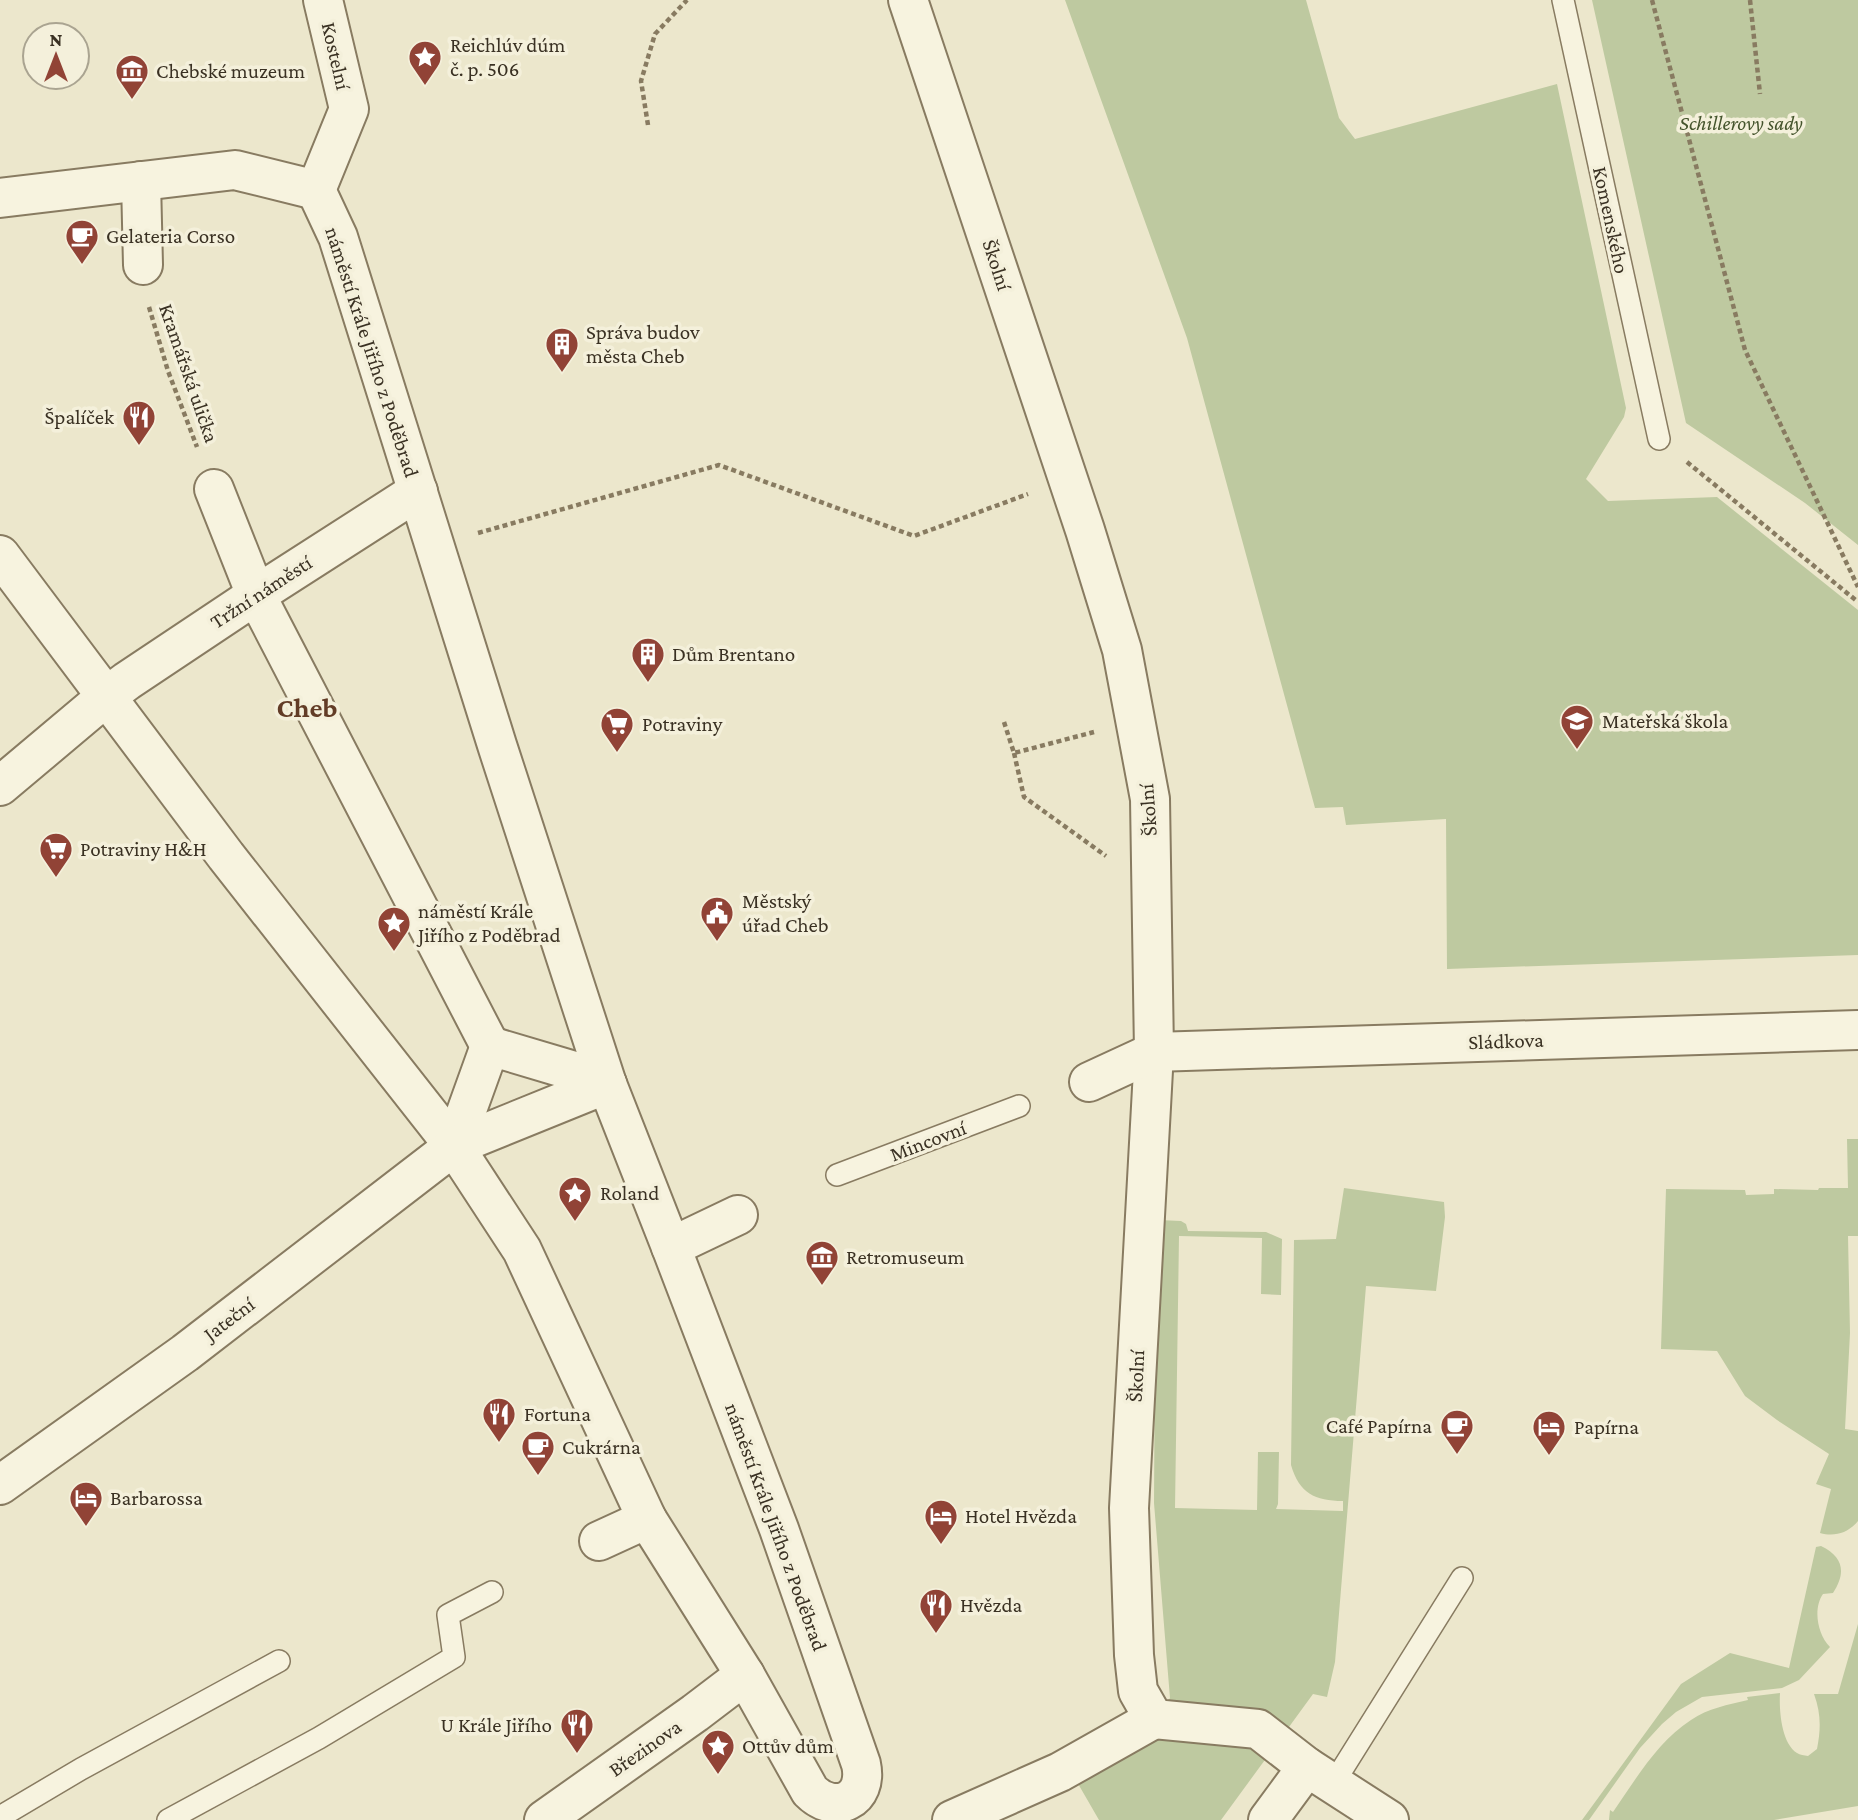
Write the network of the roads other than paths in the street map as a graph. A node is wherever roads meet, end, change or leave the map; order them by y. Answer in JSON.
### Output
{"nodes":[{"id":1,"x":323,"y":0,"type":"edge"},
{"id":2,"x":908,"y":0,"type":"edge"},
{"id":3,"x":1563,"y":0,"type":"edge"},
{"id":4,"x":141,"y":181,"type":"junction"},
{"id":5,"x":316,"y":190,"type":"junction"},
{"id":6,"x":0,"y":198,"type":"edge"},
{"id":7,"x":143,"y":265,"type":"road end"},
{"id":8,"x":1659,"y":439,"type":"road end"},
{"id":9,"x":214,"y":489,"type":"road end"},
{"id":10,"x":418,"y":491,"type":"junction"},
{"id":11,"x":0,"y":555,"type":"edge"},
{"id":12,"x":256,"y":595,"type":"junction"},
{"id":13,"x":107,"y":696,"type":"junction"},
{"id":14,"x":0,"y":786,"type":"edge"},
{"id":15,"x":1858,"y":1030,"type":"edge"},
{"id":16,"x":490,"y":1046,"type":"junction"},
{"id":17,"x":1154,"y":1052,"type":"junction"},
{"id":18,"x":1089,"y":1082,"type":"dead end"},
{"id":19,"x":607,"y":1084,"type":"junction"},
{"id":20,"x":1019,"y":1106,"type":"dead end"},
{"id":21,"x":454,"y":1146,"type":"junction"},
{"id":22,"x":837,"y":1175,"type":"dead end"},
{"id":23,"x":738,"y":1216,"type":"dead end"},
{"id":24,"x":671,"y":1247,"type":"junction"},
{"id":25,"x":0,"y":1485,"type":"edge"},
{"id":26,"x":647,"y":1519,"type":"junction"},
{"id":27,"x":599,"y":1541,"type":"dead end"},
{"id":28,"x":1462,"y":1578,"type":"dead end"},
{"id":29,"x":492,"y":1592,"type":"dead end"},
{"id":30,"x":279,"y":1661,"type":"dead end"},
{"id":31,"x":745,"y":1675,"type":"junction"},
{"id":32,"x":1154,"y":1719,"type":"junction"},
{"id":33,"x":1320,"y":1776,"type":"junction"},
{"id":34,"x":846,"y":1811,"type":"edge"},
{"id":35,"x":0,"y":1817,"type":"edge"},
{"id":36,"x":168,"y":1820,"type":"edge"},
{"id":37,"x":544,"y":1820,"type":"edge"},
{"id":38,"x":952,"y":1820,"type":"edge"},
{"id":39,"x":1268,"y":1820,"type":"edge"},
{"id":40,"x":1389,"y":1820,"type":"edge"}],
"edges":[{"from":1,"to":5,"type":"street","name":"Kostelní"},
{"from":2,"to":17,"type":"street","name":"Školní"},
{"from":3,"to":8,"type":"lane","name":"Komenského"},
{"from":4,"to":5,"type":"street"},
{"from":4,"to":6,"type":"street"},
{"from":4,"to":7,"type":"street"},
{"from":5,"to":10,"type":"street","name":"náměstí Krále Jiřího z Poděbrad"},
{"from":9,"to":12,"type":"street"},
{"from":10,"to":12,"type":"street","name":"Tržní náměstí"},
{"from":10,"to":19,"type":"street","name":"náměstí Krále Jiřího z Poděbrad"},
{"from":11,"to":13,"type":"street","name":"náměstí Krále Jiřího z Poděbrad"},
{"from":12,"to":13,"type":"street","name":"Tržní náměstí"},
{"from":12,"to":16,"type":"street"},
{"from":13,"to":14,"type":"street"},
{"from":13,"to":21,"type":"street","name":"náměstí Krále Jiřího z Poděbrad"},
{"from":15,"to":17,"type":"street","name":"Sládkova"},
{"from":16,"to":19,"type":"street"},
{"from":16,"to":21,"type":"street"},
{"from":17,"to":18,"type":"street"},
{"from":17,"to":32,"type":"street","name":"Školní"},
{"from":19,"to":21,"type":"street"},
{"from":19,"to":24,"type":"street","name":"náměstí Krále Jiřího z Poděbrad"},
{"from":20,"to":22,"type":"lane","name":"Mincovní"},
{"from":21,"to":25,"type":"street","name":"Jateční"},
{"from":21,"to":26,"type":"street","name":"náměstí Krále Jiřího z Poděbrad"},
{"from":23,"to":24,"type":"street"},
{"from":24,"to":34,"type":"street","name":"náměstí Krále Jiřího z Poděbrad"},
{"from":26,"to":27,"type":"street"},
{"from":26,"to":31,"type":"street","name":"náměstí Krále Jiřího z Poděbrad"},
{"from":28,"to":33,"type":"lane"},
{"from":29,"to":36,"type":"lane"},
{"from":30,"to":35,"type":"lane"},
{"from":31,"to":34,"type":"street","name":"náměstí Krále Jiřího z Poděbrad"},
{"from":31,"to":37,"type":"street","name":"Březinova"},
{"from":32,"to":33,"type":"street"},
{"from":32,"to":38,"type":"street"},
{"from":33,"to":39,"type":"street"},
{"from":33,"to":40,"type":"street"}]}
